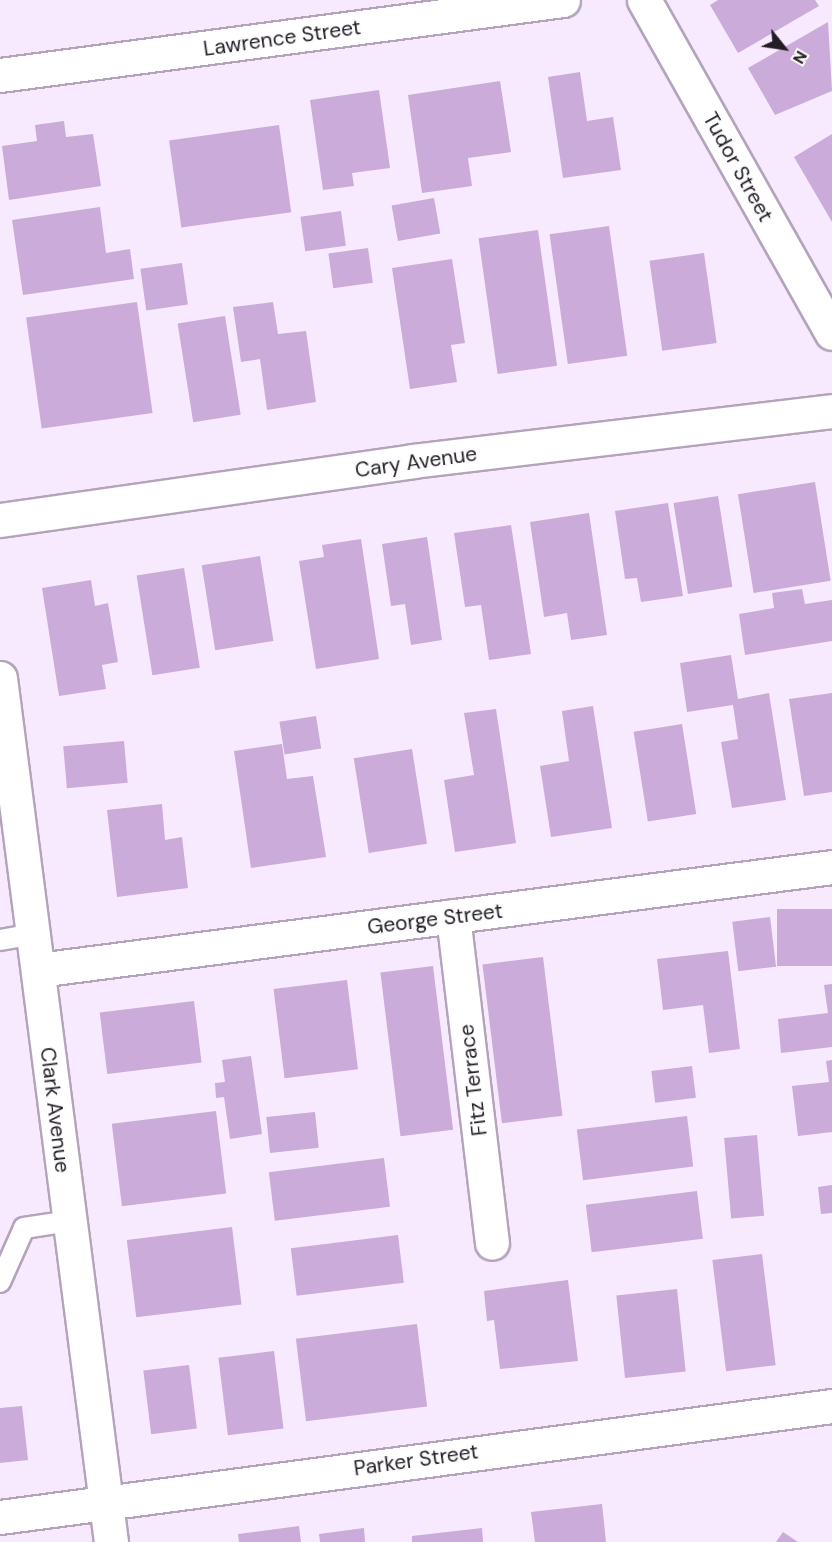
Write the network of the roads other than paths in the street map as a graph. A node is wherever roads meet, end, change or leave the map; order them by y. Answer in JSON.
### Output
{"nodes":[{"id":1,"x":563,"y":0,"type":"edge"},
{"id":2,"x":644,"y":0,"type":"edge"},
{"id":3,"x":0,"y":75,"type":"edge"},
{"id":4,"x":832,"y":333,"type":"edge"},
{"id":5,"x":832,"y":411,"type":"edge"},
{"id":6,"x":0,"y":520,"type":"edge"},
{"id":7,"x":0,"y":678,"type":"edge"},
{"id":8,"x":832,"y":867,"type":"edge"},
{"id":9,"x":453,"y":916,"type":"junction"},
{"id":10,"x":33,"y":934,"type":"junction"},
{"id":11,"x":0,"y":939,"type":"edge"},
{"id":12,"x":38,"y":970,"type":"junction"},
{"id":13,"x":70,"y":1221,"type":"junction"},
{"id":14,"x":492,"y":1243,"type":"dead end"},
{"id":15,"x":0,"y":1281,"type":"edge"},
{"id":16,"x":832,"y":1406,"type":"edge"},
{"id":17,"x":106,"y":1503,"type":"junction"},
{"id":18,"x":0,"y":1517,"type":"edge"},
{"id":19,"x":111,"y":1542,"type":"edge"}],
"edges":[{"from":1,"to":3,"type":"street","name":"Lawrence Street"},
{"from":2,"to":4,"type":"street","name":"Tudor Street"},
{"from":5,"to":6,"type":"street","name":"Cary Avenue"},
{"from":7,"to":10,"type":"street","name":"Clark Avenue"},
{"from":8,"to":9,"type":"street","name":"George Street"},
{"from":9,"to":12,"type":"street","name":"George Street"},
{"from":9,"to":14,"type":"street","name":"Fitz Terrace"},
{"from":10,"to":11,"type":"lane"},
{"from":10,"to":12,"type":"street","name":"Clark Avenue"},
{"from":12,"to":13,"type":"street","name":"Clark Avenue"},
{"from":13,"to":15,"type":"lane"},
{"from":13,"to":17,"type":"street","name":"Clark Avenue"},
{"from":16,"to":17,"type":"street","name":"Parker Street"},
{"from":17,"to":18,"type":"street","name":"Parker Street"},
{"from":17,"to":19,"type":"street","name":"Clark Avenue"}]}
